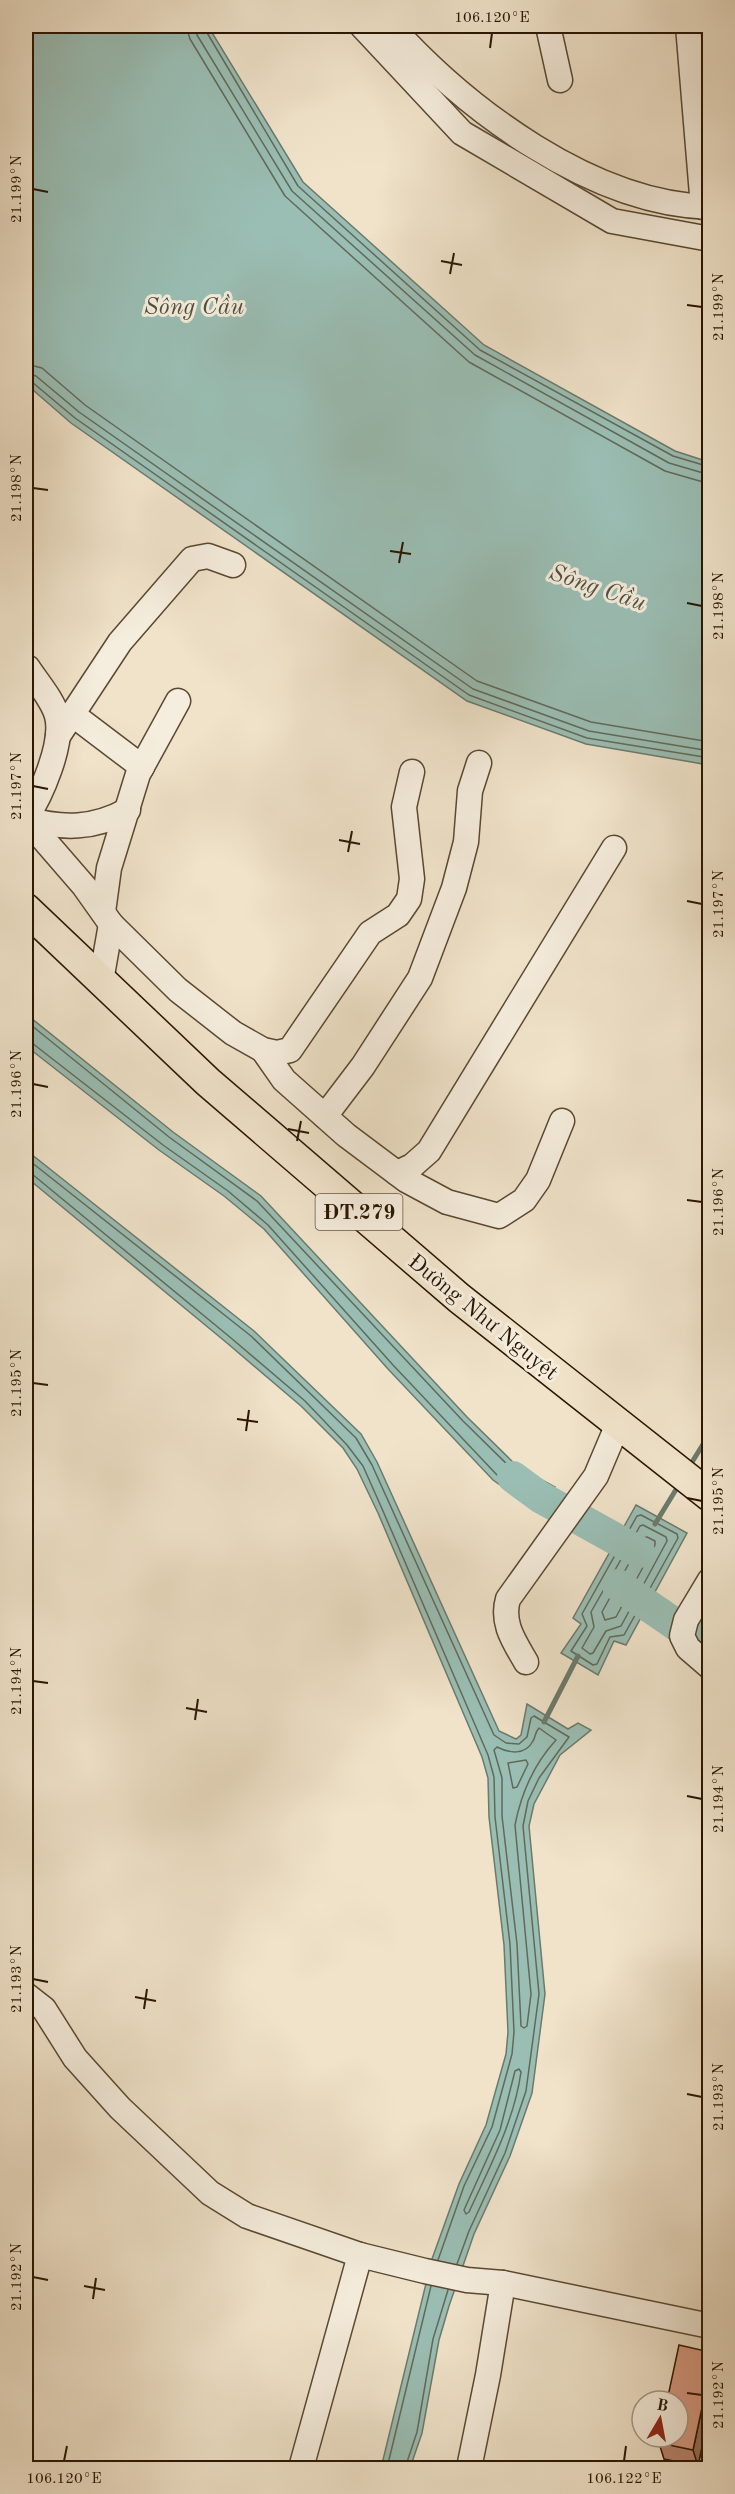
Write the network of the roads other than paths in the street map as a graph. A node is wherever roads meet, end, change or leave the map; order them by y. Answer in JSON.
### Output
{"nodes":[{"id":1,"x":362,"y":26,"type":"edge"},
{"id":2,"x":391,"y":26,"type":"edge"},
{"id":3,"x":548,"y":26,"type":"edge"},
{"id":4,"x":688,"y":26,"type":"edge"},
{"id":5,"x":560,"y":80,"type":"dead end"},
{"id":6,"x":706,"y":207,"type":"edge"},
{"id":7,"x":706,"y":237,"type":"edge"},
{"id":8,"x":234,"y":565,"type":"dead end"},
{"id":9,"x":28,"y":668,"type":"dead end"},
{"id":10,"x":178,"y":701,"type":"dead end"},
{"id":11,"x":72,"y":714,"type":"junction"},
{"id":12,"x":58,"y":736,"type":"junction"},
{"id":13,"x":479,"y":763,"type":"dead end"},
{"id":14,"x":142,"y":767,"type":"junction"},
{"id":15,"x":412,"y":772,"type":"dead end"},
{"id":16,"x":128,"y":810,"type":"junction"},
{"id":17,"x":26,"y":819,"type":"edge"},
{"id":18,"x":614,"y":848,"type":"dead end"},
{"id":19,"x":26,"y":909,"type":"edge"},
{"id":20,"x":107,"y":918,"type":"junction"},
{"id":21,"x":101,"y":981,"type":"junction"},
{"id":22,"x":263,"y":1050,"type":"junction"},
{"id":23,"x":325,"y":1116,"type":"junction"},
{"id":24,"x":562,"y":1121,"type":"dead end"},
{"id":25,"x":396,"y":1173,"type":"junction"},
{"id":26,"x":618,"y":1424,"type":"junction"},
{"id":27,"x":710,"y":1496,"type":"edge"},
{"id":28,"x":710,"y":1580,"type":"edge"},
{"id":29,"x":526,"y":1662,"type":"dead end"},
{"id":30,"x":710,"y":1667,"type":"edge"},
{"id":31,"x":26,"y":1995,"type":"edge"},
{"id":32,"x":360,"y":2254,"type":"junction"},
{"id":33,"x":503,"y":2283,"type":"junction"},
{"id":34,"x":710,"y":2326,"type":"edge"},
{"id":35,"x":301,"y":2469,"type":"edge"},
{"id":36,"x":469,"y":2469,"type":"edge"}],
"edges":[{"from":1,"to":7,"type":"street"},
{"from":2,"to":6,"type":"street"},
{"from":3,"to":5,"type":"street"},
{"from":4,"to":6,"type":"street"},
{"from":8,"to":11,"type":"street"},
{"from":9,"to":12,"type":"street"},
{"from":10,"to":14,"type":"street"},
{"from":11,"to":12,"type":"street"},
{"from":11,"to":14,"type":"street"},
{"from":12,"to":17,"type":"street"},
{"from":13,"to":23,"type":"street"},
{"from":14,"to":16,"type":"street"},
{"from":15,"to":22,"type":"street"},
{"from":16,"to":17,"type":"street"},
{"from":16,"to":20,"type":"street"},
{"from":17,"to":20,"type":"street"},
{"from":18,"to":25,"type":"street"},
{"from":19,"to":21,"type":"main road","name":"Đường Như Nguyệt","number":"ĐT.279"},
{"from":20,"to":21,"type":"street"},
{"from":20,"to":22,"type":"street"},
{"from":21,"to":26,"type":"main road","name":"Đường Như Nguyệt","number":"ĐT.279"},
{"from":22,"to":23,"type":"street"},
{"from":23,"to":25,"type":"street"},
{"from":24,"to":25,"type":"street"},
{"from":26,"to":27,"type":"main road","name":"Đường Như Nguyệt","number":"ĐT.279"},
{"from":26,"to":29,"type":"street"},
{"from":28,"to":30,"type":"street"},
{"from":31,"to":32,"type":"street"},
{"from":32,"to":33,"type":"street"},
{"from":32,"to":35,"type":"street"},
{"from":33,"to":34,"type":"street"},
{"from":33,"to":36,"type":"street"}]}
